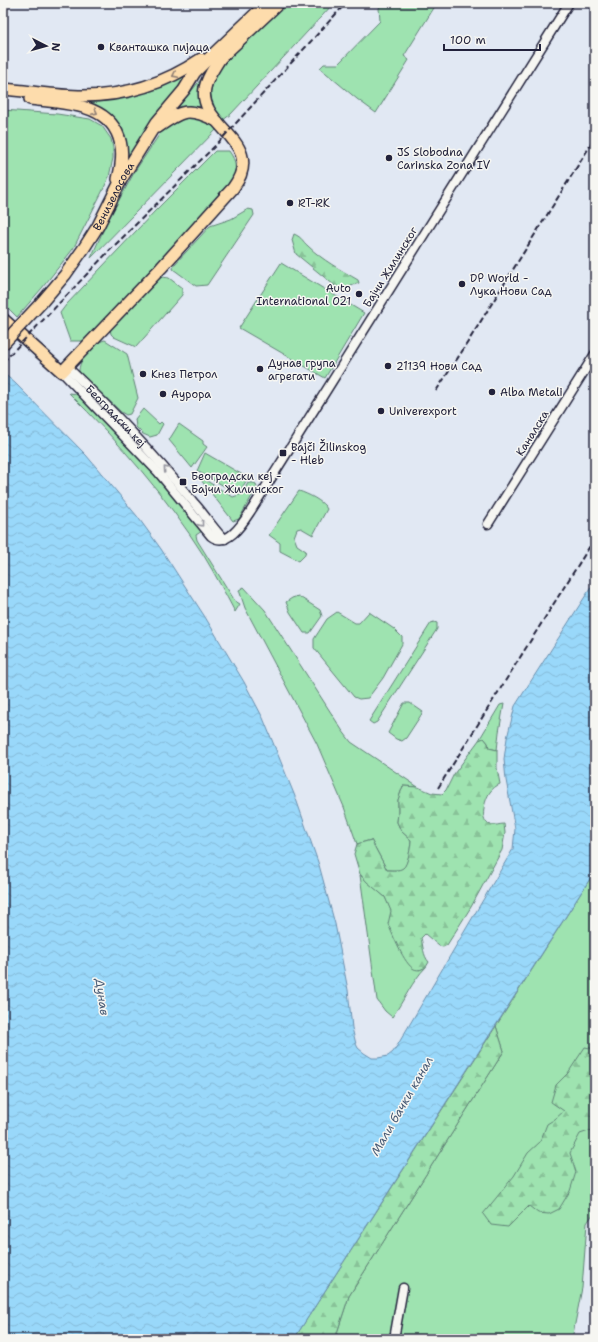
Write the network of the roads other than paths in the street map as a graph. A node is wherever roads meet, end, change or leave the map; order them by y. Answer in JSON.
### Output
{"nodes":[{"id":1,"x":267,"y":3,"type":"edge"},
{"id":2,"x":279,"y":3,"type":"edge"},
{"id":3,"x":570,"y":3,"type":"edge"},
{"id":4,"x":220,"y":52,"type":"junction"},
{"id":5,"x":3,"y":89,"type":"edge"},
{"id":6,"x":3,"y":96,"type":"edge"},
{"id":7,"x":216,"y":120,"type":"junction"},
{"id":8,"x":150,"y":133,"type":"junction"},
{"id":9,"x":113,"y":197,"type":"junction"},
{"id":10,"x":3,"y":311,"type":"edge"},
{"id":11,"x":3,"y":319,"type":"edge"},
{"id":12,"x":3,"y":344,"type":"edge"},
{"id":13,"x":595,"y":354,"type":"edge"},
{"id":14,"x":64,"y":370,"type":"junction"},
{"id":15,"x":488,"y":524,"type":"dead end"},
{"id":16,"x":214,"y":534,"type":"joint"},
{"id":17,"x":403,"y":1288,"type":"dead end"},
{"id":18,"x":394,"y":1339,"type":"edge"}],
"edges":[{"from":1,"to":4,"type":"main road","name":"Венизелосова"},
{"from":2,"to":4,"type":"main road","name":"Венизелосова"},
{"from":3,"to":16,"type":"street","name":"Бајчи Жилинског"},
{"from":4,"to":5,"type":"main road","one_way":true},
{"from":4,"to":7,"type":"main road"},
{"from":4,"to":8,"type":"main road","name":"Венизелосова"},
{"from":6,"to":9,"type":"main road","one_way":true},
{"from":7,"to":8,"type":"main road"},
{"from":7,"to":14,"type":"main road"},
{"from":8,"to":9,"type":"main road","name":"Венизелосова"},
{"from":9,"to":12,"type":"main road","name":"Венизелосова","bridge":true},
{"from":10,"to":14,"type":"main road","name":"Београдски кеј"},
{"from":11,"to":14,"type":"main road","name":"Београдски кеј"},
{"from":13,"to":15,"type":"street","name":"Каналска"},
{"from":14,"to":16,"type":"street","name":"Београдски кеј"},
{"from":17,"to":18,"type":"street"}]}
